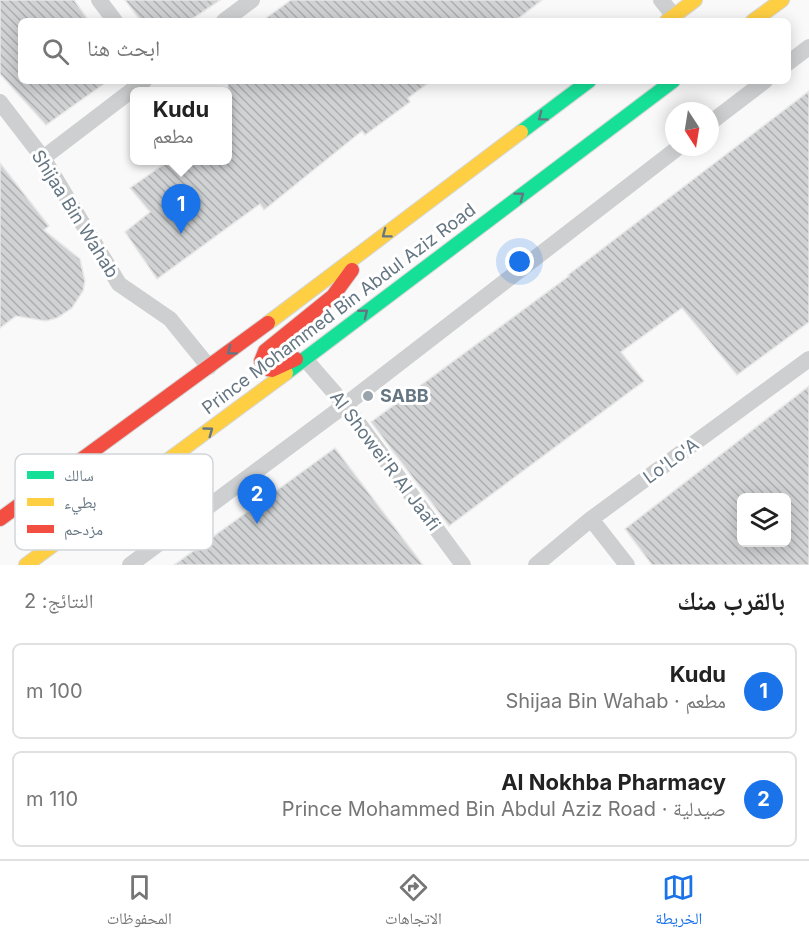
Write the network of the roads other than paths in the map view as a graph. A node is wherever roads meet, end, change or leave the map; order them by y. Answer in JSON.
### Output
{"nodes":[{"id":1,"x":99,"y":0,"type":"edge"},
{"id":2,"x":252,"y":0,"type":"edge"},
{"id":3,"x":661,"y":0,"type":"edge"},
{"id":4,"x":695,"y":0,"type":"edge"},
{"id":5,"x":782,"y":0,"type":"edge"},
{"id":6,"x":113,"y":18,"type":"edge"},
{"id":7,"x":228,"y":18,"type":"edge"},
{"id":8,"x":670,"y":18,"type":"edge"},
{"id":9,"x":757,"y":18,"type":"edge"},
{"id":10,"x":809,"y":47,"type":"edge"},
{"id":11,"x":791,"y":61,"type":"edge"},
{"id":12,"x":584,"y":84,"type":"edge"},
{"id":13,"x":669,"y":84,"type":"edge"},
{"id":14,"x":761,"y":84,"type":"edge"},
{"id":15,"x":130,"y":92,"type":"edge"},
{"id":16,"x":0,"y":102,"type":"edge"},
{"id":17,"x":719,"y":116,"type":"edge"},
{"id":18,"x":667,"y":156,"type":"edge"},
{"id":19,"x":43,"y":158,"type":"junction"},
{"id":20,"x":362,"y":252,"type":"junction"},
{"id":21,"x":305,"y":359,"type":"junction"},
{"id":22,"x":809,"y":359,"type":"edge"},
{"id":23,"x":209,"y":367,"type":"junction"},
{"id":24,"x":345,"y":405,"type":"junction"},
{"id":25,"x":89,"y":454,"type":"edge"},
{"id":26,"x":176,"y":454,"type":"edge"},
{"id":27,"x":213,"y":503,"type":"edge"},
{"id":28,"x":15,"y":508,"type":"edge"},
{"id":29,"x":0,"y":519,"type":"edge"},
{"id":30,"x":591,"y":519,"type":"junction"},
{"id":31,"x":46,"y":550,"type":"edge"},
{"id":32,"x":150,"y":550,"type":"edge"},
{"id":33,"x":26,"y":565,"type":"edge"},
{"id":34,"x":130,"y":565,"type":"edge"},
{"id":35,"x":463,"y":565,"type":"edge"},
{"id":36,"x":536,"y":565,"type":"edge"},
{"id":37,"x":627,"y":565,"type":"edge"}],
"edges":[{"from":1,"to":6,"type":"street"},
{"from":2,"to":7,"type":"street"},
{"from":3,"to":8,"type":"street"},
{"from":4,"to":8,"type":"main road"},
{"from":5,"to":9,"type":"main road"},
{"from":10,"to":11,"type":"street"},
{"from":12,"to":20,"type":"main road","name":"Prince Mohammed Bin Abdul Aziz Road","one_way":true},
{"from":21,"to":13,"type":"main road","name":"Prince Mohammed Bin Abdul Aziz Road","one_way":true},
{"from":14,"to":17,"type":"street"},
{"from":15,"to":19,"type":"street"},
{"from":16,"to":19,"type":"street","name":"Shijaa Bin Wahab"},
{"from":18,"to":24,"type":"street"},
{"from":19,"to":23,"type":"street","name":"Shijaa Bin Wahab"},
{"from":20,"to":21,"type":"main road"},
{"from":20,"to":23,"type":"main road","name":"Prince Mohammed Bin Abdul Aziz Road","one_way":true},
{"from":21,"to":24,"type":"street","name":"Al Showei'R Al Jaafi"},
{"from":26,"to":21,"type":"main road","name":"Prince Mohammed Bin Abdul Aziz Road","one_way":true},
{"from":22,"to":30,"type":"street","name":"Lo'Lo'A"},
{"from":23,"to":25,"type":"main road","name":"Prince Mohammed Bin Abdul Aziz Road"},
{"from":24,"to":27,"type":"street"},
{"from":24,"to":35,"type":"street","name":"Al Showei'R Al Jaafi"},
{"from":28,"to":29,"type":"main road","name":"Prince Mohammed Bin Abdul Aziz Road"},
{"from":30,"to":36,"type":"street","name":"Lo'Lo'A"},
{"from":30,"to":37,"type":"street"},
{"from":33,"to":31,"type":"main road","name":"Prince Mohammed Bin Abdul Aziz Road","one_way":true},
{"from":32,"to":34,"type":"street"}]}
